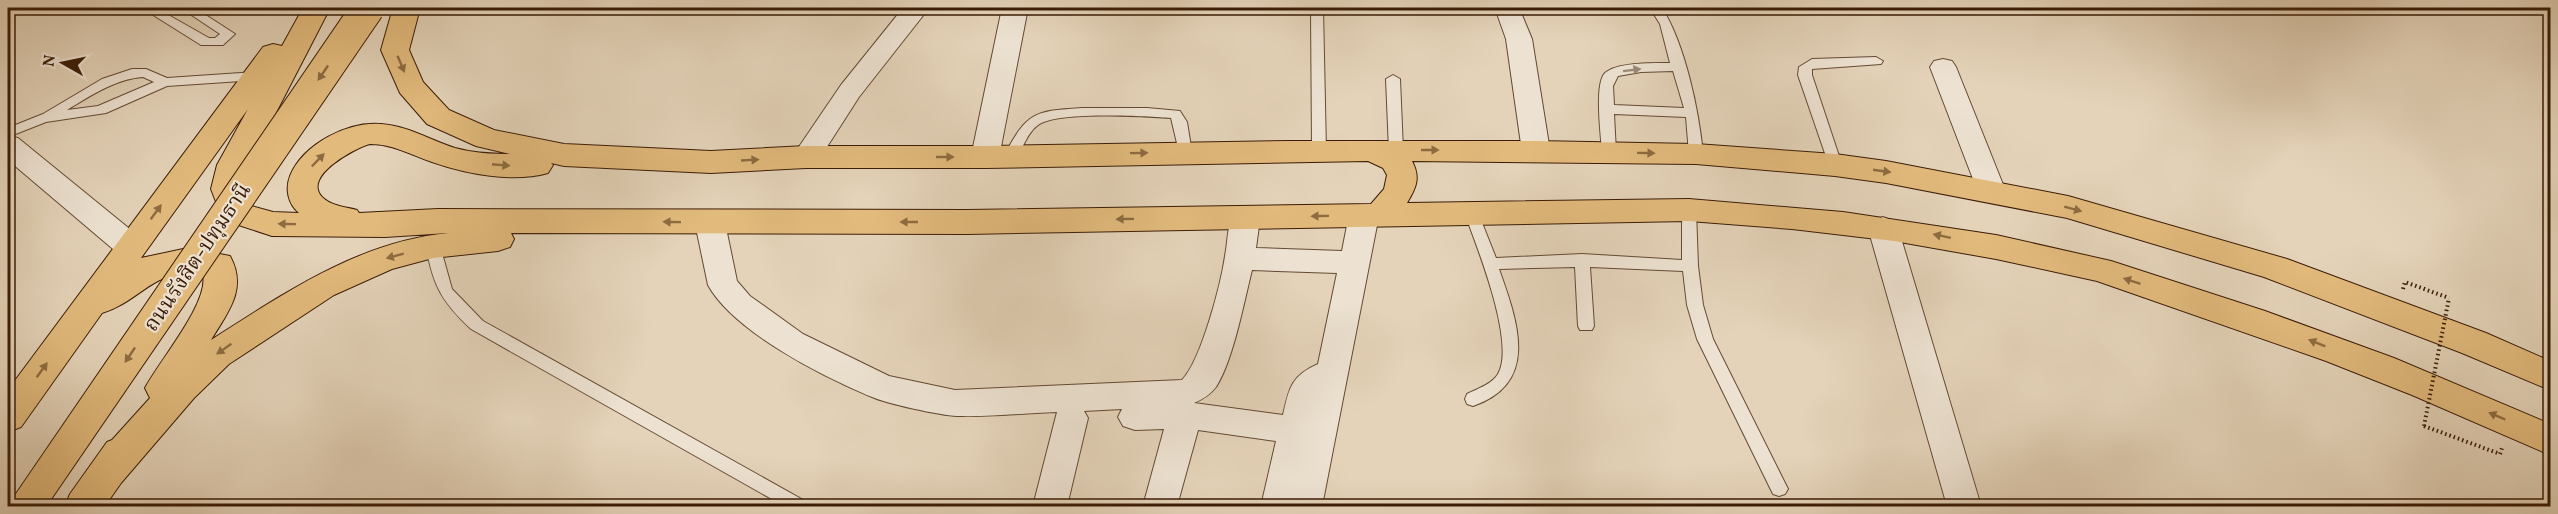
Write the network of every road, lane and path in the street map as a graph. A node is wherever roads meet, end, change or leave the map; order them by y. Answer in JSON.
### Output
{"nodes":[{"id":1,"x":148,"y":8,"type":"edge"},
{"id":2,"x":187,"y":8,"type":"edge"},
{"id":3,"x":306,"y":8,"type":"edge"},
{"id":4,"x":316,"y":8,"type":"edge"},
{"id":5,"x":368,"y":8,"type":"edge"},
{"id":6,"x":406,"y":8,"type":"edge"},
{"id":7,"x":916,"y":8,"type":"edge"},
{"id":8,"x":1015,"y":8,"type":"edge"},
{"id":9,"x":1317,"y":8,"type":"edge"},
{"id":10,"x":1506,"y":8,"type":"edge"},
{"id":11,"x":1656,"y":8,"type":"edge"},
{"id":12,"x":1876,"y":61,"type":"dead end"},
{"id":13,"x":1678,"y":67,"type":"junction"},
{"id":14,"x":1943,"y":67,"type":"dead end"},
{"id":15,"x":256,"y":76,"type":"junction"},
{"id":16,"x":1393,"y":79,"type":"dead end"},
{"id":17,"x":165,"y":82,"type":"junction"},
{"id":18,"x":1606,"y":110,"type":"junction"},
{"id":19,"x":1692,"y":113,"type":"junction"},
{"id":20,"x":44,"y":118,"type":"junction"},
{"id":21,"x":8,"y":133,"type":"edge"},
{"id":22,"x":8,"y":145,"type":"edge"},
{"id":23,"x":1384,"y":150,"type":"junction"},
{"id":24,"x":1536,"y":150,"type":"junction"},
{"id":25,"x":1319,"y":151,"type":"junction"},
{"id":26,"x":1609,"y":152,"type":"junction"},
{"id":27,"x":1185,"y":153,"type":"junction"},
{"id":28,"x":1696,"y":154,"type":"junction"},
{"id":29,"x":998,"y":156,"type":"junction"},
{"id":30,"x":806,"y":157,"type":"junction"},
{"id":31,"x":711,"y":162,"type":"junction"},
{"id":32,"x":1835,"y":165,"type":"junction"},
{"id":33,"x":1992,"y":192,"type":"junction"},
{"id":34,"x":1689,"y":210,"type":"junction"},
{"id":35,"x":1472,"y":214,"type":"junction"},
{"id":36,"x":1372,"y":215,"type":"junction"},
{"id":37,"x":1245,"y":218,"type":"junction"},
{"id":38,"x":710,"y":223,"type":"junction"},
{"id":39,"x":1882,"y":228,"type":"junction"},
{"id":40,"x":435,"y":233,"type":"junction"},
{"id":41,"x":131,"y":247,"type":"junction"},
{"id":42,"x":1240,"y":259,"type":"junction"},
{"id":43,"x":1582,"y":260,"type":"junction"},
{"id":44,"x":1355,"y":262,"type":"junction"},
{"id":45,"x":1489,"y":264,"type":"junction"},
{"id":46,"x":1690,"y":266,"type":"junction"},
{"id":47,"x":2449,"y":298,"type":"dead end"},
{"id":48,"x":86,"y":310,"type":"junction"},
{"id":49,"x":1587,"y":326,"type":"dead end"},
{"id":50,"x":1333,"y":370,"type":"junction"},
{"id":51,"x":2550,"y":376,"type":"edge"},
{"id":52,"x":1473,"y":399,"type":"dead end"},
{"id":53,"x":996,"y":403,"type":"junction"},
{"id":54,"x":1185,"y":415,"type":"junction"},
{"id":55,"x":8,"y":417,"type":"edge"},
{"id":56,"x":1071,"y":418,"type":"junction"},
{"id":57,"x":2424,"y":426,"type":"dead end"},
{"id":58,"x":1294,"y":430,"type":"junction"},
{"id":59,"x":2550,"y":440,"type":"edge"},
{"id":60,"x":107,"y":472,"type":"junction"},
{"id":61,"x":1779,"y":489,"type":"dead end"},
{"id":62,"x":27,"y":507,"type":"edge"},
{"id":63,"x":84,"y":507,"type":"edge"},
{"id":64,"x":799,"y":507,"type":"edge"},
{"id":65,"x":1050,"y":507,"type":"edge"},
{"id":66,"x":1160,"y":507,"type":"edge"},
{"id":67,"x":1278,"y":507,"type":"edge"},
{"id":68,"x":1305,"y":507,"type":"edge"},
{"id":69,"x":1964,"y":507,"type":"edge"}],
"edges":[{"from":1,"to":2,"type":"lane"},
{"from":3,"to":15,"type":"main road"},
{"from":40,"to":4,"type":"main road","one_way":true},
{"from":5,"to":62,"type":"main road","name":"ถนนรังสิต-ปทุมธานี","one_way":true,"bridge":true},
{"from":6,"to":31,"type":"main road","one_way":true},
{"from":7,"to":30,"type":"street"},
{"from":8,"to":29,"type":"street"},
{"from":9,"to":25,"type":"lane"},
{"from":10,"to":24,"type":"street"},
{"from":11,"to":13,"type":"lane"},
{"from":12,"to":32,"type":"lane"},
{"from":18,"to":13,"type":"lane","one_way":true},
{"from":13,"to":19,"type":"lane"},
{"from":14,"to":33,"type":"street"},
{"from":15,"to":17,"type":"lane"},
{"from":41,"to":15,"type":"main road","one_way":true},
{"from":16,"to":23,"type":"lane"},
{"from":17,"to":20,"type":"lane"},
{"from":17,"to":20,"type":"lane"},
{"from":18,"to":19,"type":"lane"},
{"from":18,"to":26,"type":"lane"},
{"from":19,"to":28,"type":"lane"},
{"from":20,"to":21,"type":"lane"},
{"from":22,"to":41,"type":"street"},
{"from":23,"to":24,"type":"main road","one_way":true},
{"from":23,"to":25,"type":"main road"},
{"from":23,"to":36,"type":"main road"},
{"from":24,"to":26,"type":"main road"},
{"from":25,"to":27,"type":"main road"},
{"from":26,"to":28,"type":"main road","one_way":true},
{"from":29,"to":27,"type":"main road","one_way":true},
{"from":27,"to":29,"type":"lane"},
{"from":28,"to":32,"type":"main road"},
{"from":30,"to":29,"type":"main road","one_way":true},
{"from":31,"to":30,"type":"main road","one_way":true},
{"from":40,"to":31,"type":"main road","one_way":true},
{"from":32,"to":33,"type":"main road","one_way":true},
{"from":33,"to":51,"type":"main road","one_way":true},
{"from":34,"to":35,"type":"main road"},
{"from":34,"to":39,"type":"main road"},
{"from":34,"to":46,"type":"lane"},
{"from":35,"to":36,"type":"main road"},
{"from":35,"to":45,"type":"lane"},
{"from":36,"to":37,"type":"main road","one_way":true},
{"from":36,"to":44,"type":"street"},
{"from":37,"to":38,"type":"main road","one_way":true},
{"from":37,"to":42,"type":"street"},
{"from":38,"to":40,"type":"main road","one_way":true},
{"from":38,"to":53,"type":"street"},
{"from":59,"to":39,"type":"main road","one_way":true},
{"from":39,"to":69,"type":"street"},
{"from":40,"to":60,"type":"main road","one_way":true},
{"from":40,"to":64,"type":"lane"},
{"from":41,"to":48,"type":"main road"},
{"from":42,"to":44,"type":"street"},
{"from":42,"to":53,"type":"street"},
{"from":43,"to":45,"type":"lane"},
{"from":43,"to":46,"type":"lane"},
{"from":43,"to":49,"type":"lane"},
{"from":44,"to":50,"type":"street"},
{"from":45,"to":52,"type":"lane"},
{"from":46,"to":61,"type":"lane"},
{"from":47,"to":57,"type":"path","bridge":true},
{"from":55,"to":48,"type":"main road","one_way":true},
{"from":48,"to":60,"type":"main road"},
{"from":50,"to":58,"type":"street"},
{"from":50,"to":68,"type":"street"},
{"from":53,"to":56,"type":"street"},
{"from":54,"to":56,"type":"street"},
{"from":54,"to":58,"type":"street"},
{"from":54,"to":66,"type":"street"},
{"from":56,"to":65,"type":"street"},
{"from":58,"to":67,"type":"street"},
{"from":60,"to":63,"type":"main road"}]}
